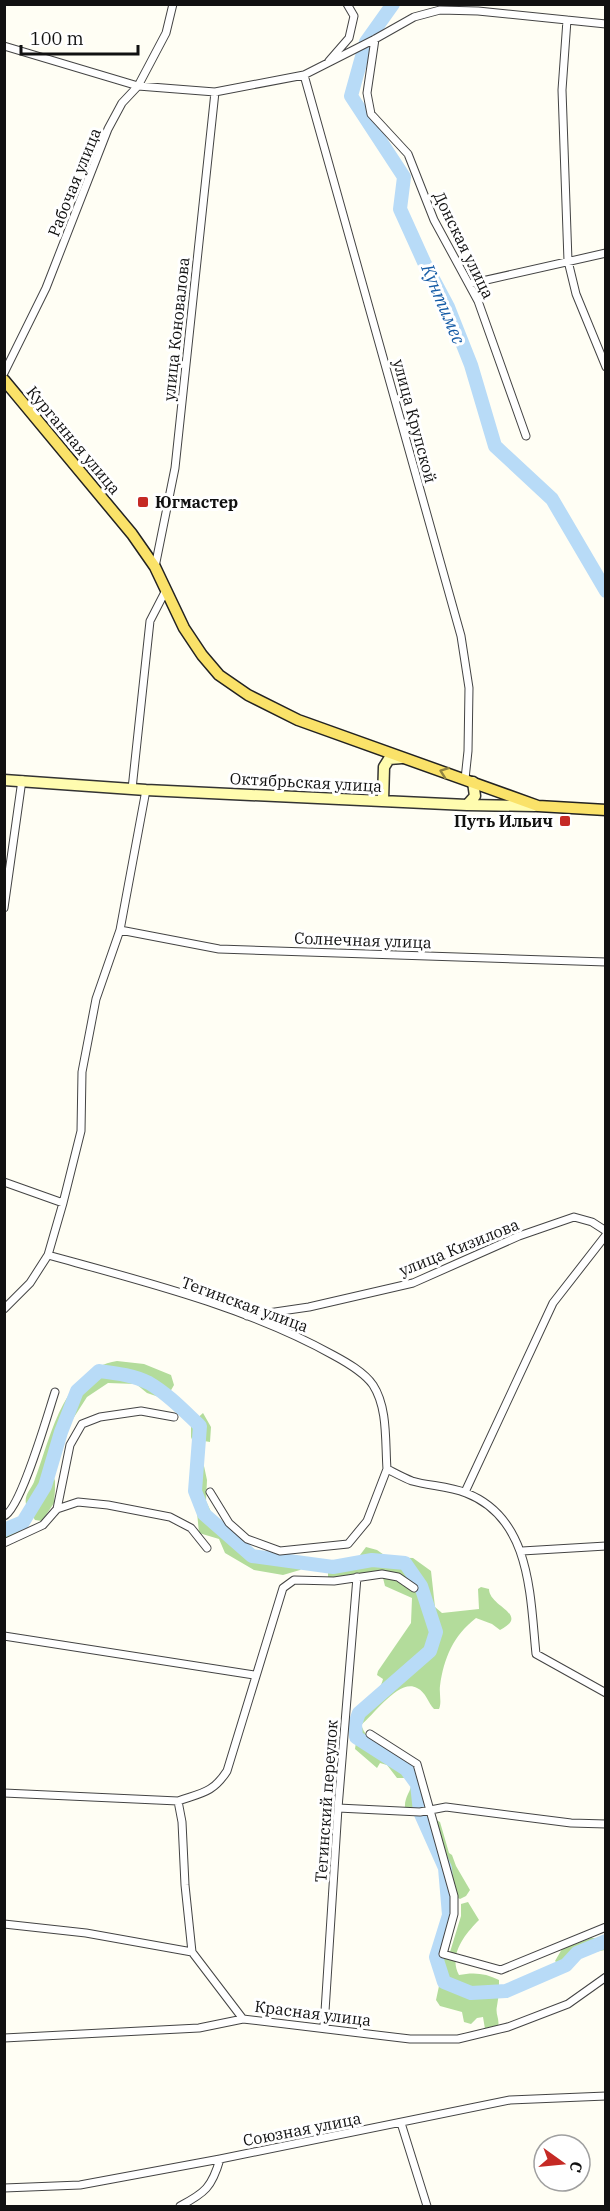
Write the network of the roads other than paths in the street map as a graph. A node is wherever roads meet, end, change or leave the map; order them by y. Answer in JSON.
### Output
{"nodes":[{"id":1,"x":173,"y":4,"type":"edge"},
{"id":2,"x":347,"y":4,"type":"edge"},
{"id":3,"x":567,"y":20,"type":"junction"},
{"id":4,"x":606,"y":24,"type":"edge"},
{"id":5,"x":375,"y":39,"type":"junction"},
{"id":6,"x":4,"y":45,"type":"edge"},
{"id":7,"x":325,"y":65,"type":"junction"},
{"id":8,"x":304,"y":75,"type":"junction"},
{"id":9,"x":138,"y":86,"type":"junction"},
{"id":10,"x":215,"y":92,"type":"junction"},
{"id":11,"x":606,"y":253,"type":"edge"},
{"id":12,"x":568,"y":261,"type":"junction"},
{"id":13,"x":469,"y":285,"type":"junction"},
{"id":14,"x":606,"y":367,"type":"edge"},
{"id":15,"x":4,"y":373,"type":"edge"},
{"id":16,"x":4,"y":380,"type":"edge"},
{"id":17,"x":526,"y":436,"type":"dead end"},
{"id":18,"x":155,"y":567,"type":"junction"},
{"id":19,"x":166,"y":590,"type":"junction"},
{"id":20,"x":360,"y":742,"type":"junction"},
{"id":21,"x":410,"y":759,"type":"junction"},
{"id":22,"x":384,"y":767,"type":"junction"},
{"id":23,"x":4,"y":780,"type":"edge"},
{"id":24,"x":22,"y":780,"type":"junction"},
{"id":25,"x":469,"y":781,"type":"junction"},
{"id":26,"x":132,"y":789,"type":"junction"},
{"id":27,"x":146,"y":790,"type":"junction"},
{"id":28,"x":383,"y":801,"type":"junction"},
{"id":29,"x":467,"y":805,"type":"junction"},
{"id":30,"x":538,"y":806,"type":"junction"},
{"id":31,"x":606,"y":810,"type":"edge"},
{"id":32,"x":4,"y":908,"type":"edge"},
{"id":33,"x":120,"y":930,"type":"junction"},
{"id":34,"x":606,"y":962,"type":"edge"},
{"id":35,"x":4,"y":1182,"type":"edge"},
{"id":36,"x":63,"y":1203,"type":"junction"},
{"id":37,"x":606,"y":1233,"type":"edge"},
{"id":38,"x":48,"y":1255,"type":"junction"},
{"id":39,"x":4,"y":1309,"type":"edge"},
{"id":40,"x":247,"y":1316,"type":"junction"},
{"id":41,"x":56,"y":1392,"type":"dead end"},
{"id":42,"x":174,"y":1417,"type":"dead end"},
{"id":43,"x":387,"y":1469,"type":"junction"},
{"id":44,"x":210,"y":1492,"type":"dead end"},
{"id":45,"x":465,"y":1492,"type":"junction"},
{"id":46,"x":57,"y":1509,"type":"junction"},
{"id":47,"x":4,"y":1516,"type":"edge"},
{"id":48,"x":4,"y":1543,"type":"edge"},
{"id":49,"x":606,"y":1546,"type":"edge"},
{"id":50,"x":207,"y":1548,"type":"dead end"},
{"id":51,"x":522,"y":1551,"type":"junction"},
{"id":52,"x":357,"y":1577,"type":"junction"},
{"id":53,"x":414,"y":1588,"type":"dead end"},
{"id":54,"x":4,"y":1636,"type":"edge"},
{"id":55,"x":254,"y":1675,"type":"junction"},
{"id":56,"x":606,"y":1693,"type":"edge"},
{"id":57,"x":370,"y":1734,"type":"dead end"},
{"id":58,"x":4,"y":1793,"type":"edge"},
{"id":59,"x":178,"y":1801,"type":"junction"},
{"id":60,"x":338,"y":1808,"type":"junction"},
{"id":61,"x":431,"y":1810,"type":"junction"},
{"id":62,"x":606,"y":1824,"type":"edge"},
{"id":63,"x":4,"y":1924,"type":"edge"},
{"id":64,"x":606,"y":1927,"type":"edge"},
{"id":65,"x":192,"y":1952,"type":"junction"},
{"id":66,"x":606,"y":1977,"type":"edge"},
{"id":67,"x":243,"y":2019,"type":"junction"},
{"id":68,"x":324,"y":2027,"type":"junction"},
{"id":69,"x":4,"y":2038,"type":"edge"},
{"id":70,"x":606,"y":2096,"type":"edge"},
{"id":71,"x":401,"y":2123,"type":"junction"},
{"id":72,"x":220,"y":2159,"type":"junction"},
{"id":73,"x":4,"y":2188,"type":"edge"},
{"id":74,"x":180,"y":2206,"type":"edge"},
{"id":75,"x":427,"y":2206,"type":"edge"}],
"edges":[{"from":1,"to":9,"type":"street","name":"Рабочая улица"},
{"from":2,"to":7,"type":"street"},
{"from":3,"to":4,"type":"street"},
{"from":3,"to":5,"type":"street"},
{"from":3,"to":12,"type":"street"},
{"from":5,"to":7,"type":"street"},
{"from":5,"to":13,"type":"street","name":"Донская улица"},
{"from":6,"to":9,"type":"street"},
{"from":7,"to":8,"type":"street"},
{"from":8,"to":10,"type":"street"},
{"from":8,"to":25,"type":"street","name":"улица Крупской"},
{"from":9,"to":10,"type":"street"},
{"from":9,"to":15,"type":"street","name":"Рабочая улица"},
{"from":10,"to":18,"type":"street","name":"улица Коновалова"},
{"from":11,"to":12,"type":"street"},
{"from":12,"to":13,"type":"street"},
{"from":12,"to":14,"type":"street"},
{"from":13,"to":17,"type":"street","name":"Донская улица"},
{"from":16,"to":18,"type":"main road","name":"Курганная улица"},
{"from":18,"to":19,"type":"main road","name":"Курганная улица"},
{"from":19,"to":20,"type":"main road","name":"Курганная улица"},
{"from":19,"to":26,"type":"street"},
{"from":20,"to":21,"type":"main road","name":"Курганная улица"},
{"from":20,"to":22,"type":"street"},
{"from":21,"to":22,"type":"street"},
{"from":25,"to":21,"type":"main road","name":"Курганная улица","one_way":true},
{"from":22,"to":28,"type":"street"},
{"from":23,"to":24,"type":"street","name":"Октябрьская улица"},
{"from":24,"to":26,"type":"street","name":"Октябрьская улица"},
{"from":24,"to":32,"type":"street"},
{"from":25,"to":29,"type":"street"},
{"from":25,"to":30,"type":"main road","name":"Курганная улица"},
{"from":26,"to":27,"type":"street","name":"Октябрьская улица"},
{"from":27,"to":28,"type":"street","name":"Октябрьская улица"},
{"from":27,"to":33,"type":"street"},
{"from":28,"to":29,"type":"street","name":"Октябрьская улица"},
{"from":29,"to":30,"type":"street","name":"Октябрьская улица"},
{"from":30,"to":31,"type":"main road","name":"Октябрьская улица"},
{"from":33,"to":34,"type":"street","name":"Солнечная улица"},
{"from":33,"to":36,"type":"street"},
{"from":35,"to":36,"type":"street"},
{"from":36,"to":38,"type":"street"},
{"from":37,"to":40,"type":"street","name":"улица Кизилова"},
{"from":37,"to":45,"type":"street","name":"улица Кизилова"},
{"from":38,"to":39,"type":"street"},
{"from":38,"to":40,"type":"street","name":"Тегинская улица"},
{"from":40,"to":43,"type":"street","name":"Тегинская улица"},
{"from":41,"to":47,"type":"street"},
{"from":42,"to":46,"type":"street"},
{"from":43,"to":44,"type":"street","name":"Тегинская улица"},
{"from":43,"to":45,"type":"street"},
{"from":45,"to":51,"type":"street"},
{"from":46,"to":48,"type":"street"},
{"from":46,"to":50,"type":"street"},
{"from":49,"to":51,"type":"street"},
{"from":51,"to":56,"type":"street"},
{"from":52,"to":53,"type":"street"},
{"from":52,"to":55,"type":"street"},
{"from":52,"to":60,"type":"street","name":"Тегинский переулок"},
{"from":54,"to":55,"type":"street"},
{"from":55,"to":59,"type":"street"},
{"from":57,"to":61,"type":"street"},
{"from":58,"to":59,"type":"street"},
{"from":59,"to":65,"type":"street"},
{"from":60,"to":61,"type":"street"},
{"from":60,"to":68,"type":"street","name":"Тегинский переулок"},
{"from":61,"to":62,"type":"street"},
{"from":61,"to":64,"type":"street"},
{"from":63,"to":65,"type":"street"},
{"from":65,"to":67,"type":"street"},
{"from":66,"to":68,"type":"street","name":"Красная улица"},
{"from":67,"to":68,"type":"street","name":"Красная улица"},
{"from":67,"to":69,"type":"street","name":"Красная улица"},
{"from":70,"to":71,"type":"street","name":"Союзная улица"},
{"from":71,"to":72,"type":"street","name":"Союзная улица"},
{"from":71,"to":75,"type":"street"},
{"from":72,"to":73,"type":"street","name":"Союзная улица"},
{"from":72,"to":74,"type":"street"}]}
